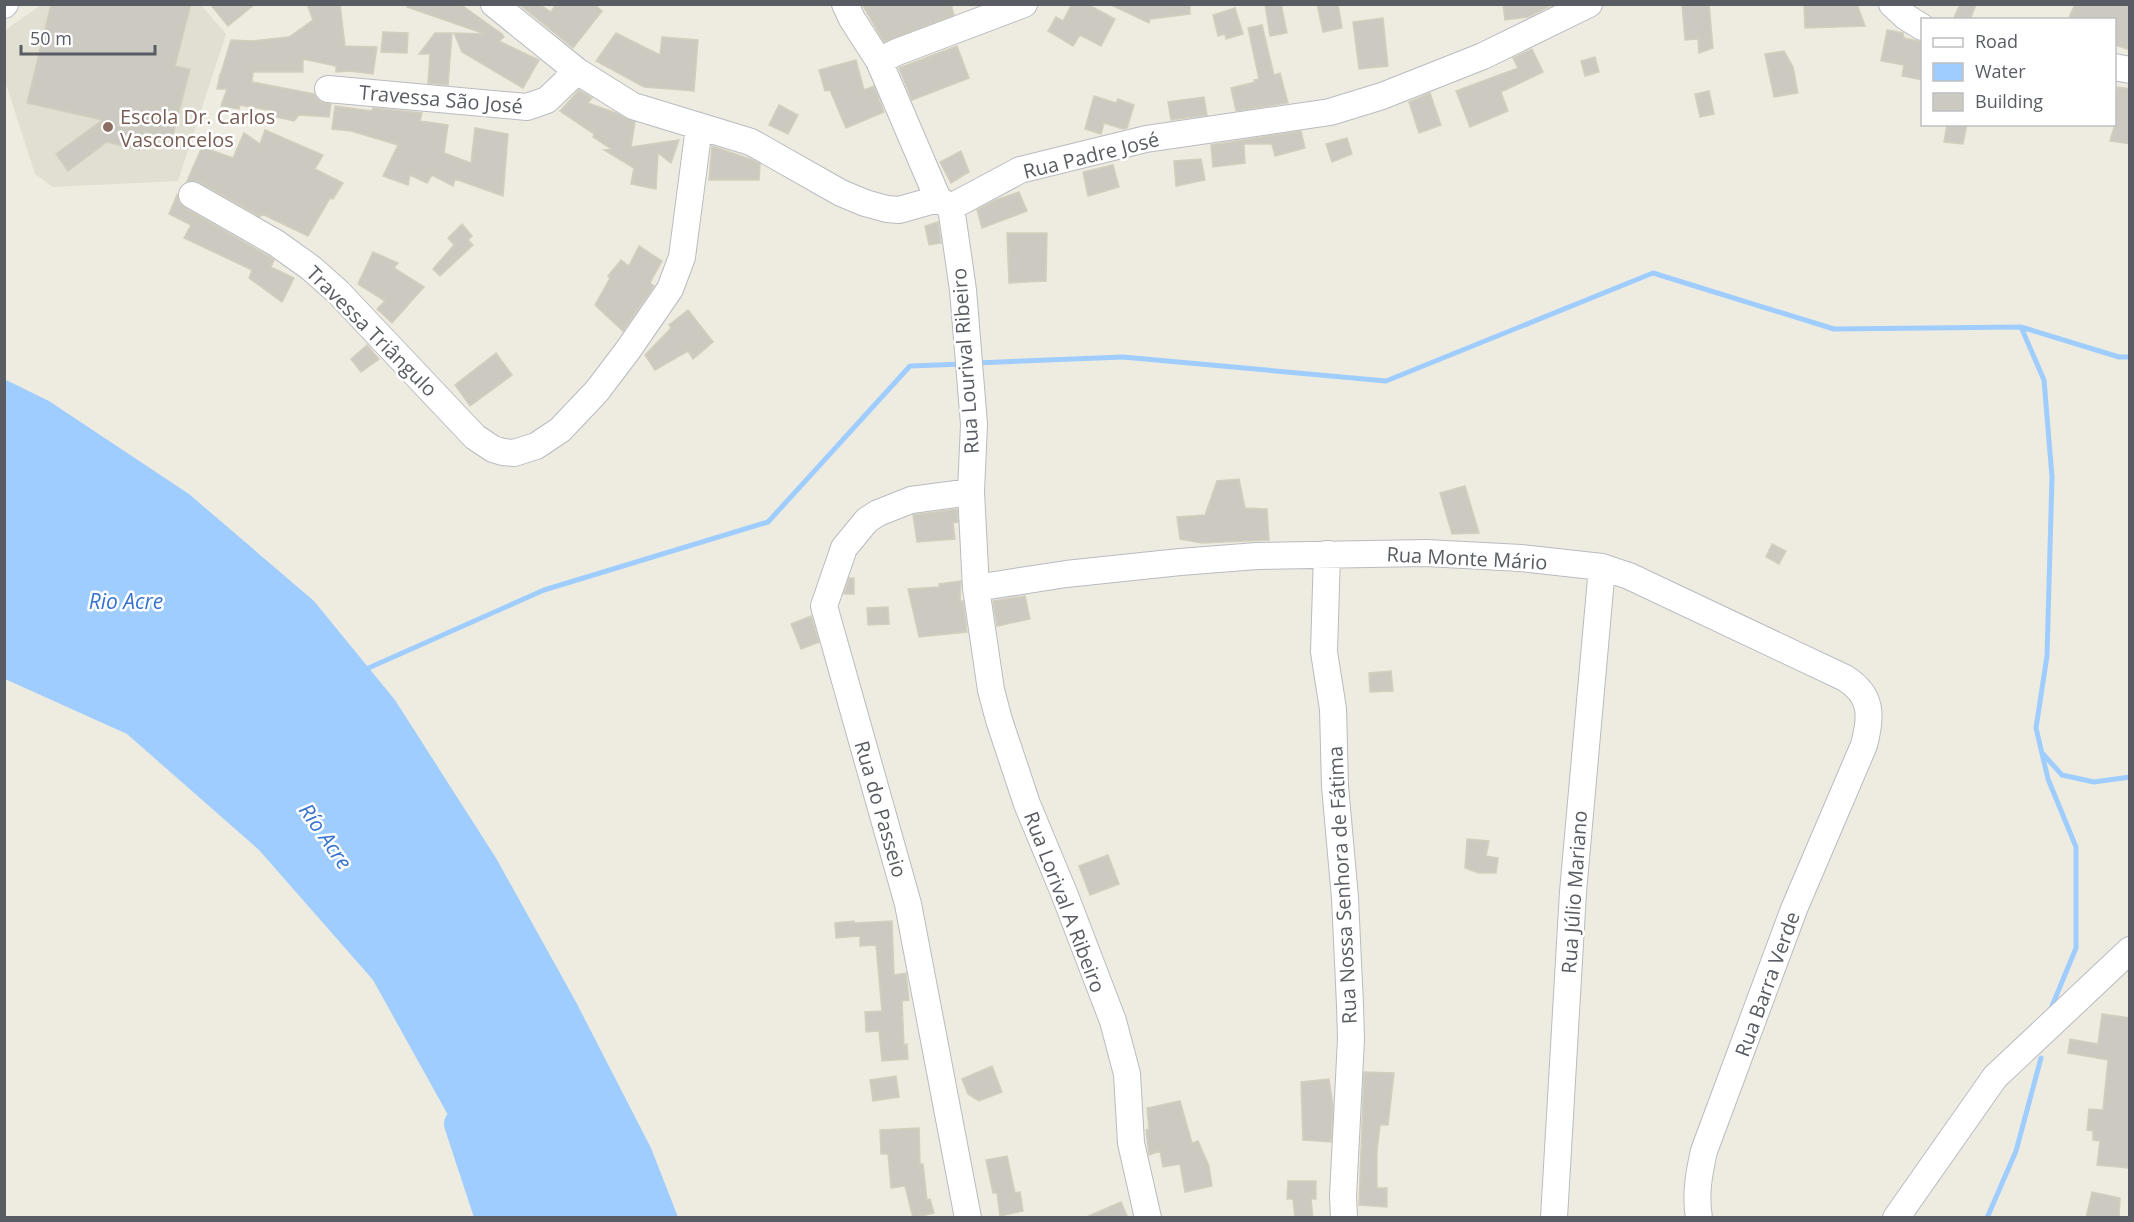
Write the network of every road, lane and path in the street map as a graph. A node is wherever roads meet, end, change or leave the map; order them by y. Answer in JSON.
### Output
{"nodes":[{"id":1,"x":494,"y":4,"type":"edge"},
{"id":2,"x":845,"y":4,"type":"edge"},
{"id":3,"x":1023,"y":4,"type":"edge"},
{"id":4,"x":1589,"y":4,"type":"edge"},
{"id":5,"x":1892,"y":4,"type":"edge"},
{"id":6,"x":1921,"y":26,"type":"edge"},
{"id":7,"x":879,"y":61,"type":"junction"},
{"id":8,"x":577,"y":70,"type":"junction"},
{"id":9,"x":328,"y":89,"type":"dead end"},
{"id":10,"x":699,"y":127,"type":"junction"},
{"id":11,"x":192,"y":195,"type":"dead end"},
{"id":12,"x":945,"y":203,"type":"junction"},
{"id":13,"x":971,"y":492,"type":"junction"},
{"id":14,"x":1327,"y":554,"type":"junction"},
{"id":15,"x":1602,"y":567,"type":"junction"},
{"id":16,"x":976,"y":588,"type":"junction"},
{"id":17,"x":1859,"y":756,"type":"joint"},
{"id":18,"x":2130,"y":950,"type":"edge"},
{"id":19,"x":968,"y":1218,"type":"edge"},
{"id":20,"x":1148,"y":1218,"type":"edge"},
{"id":21,"x":1344,"y":1218,"type":"edge"},
{"id":22,"x":1554,"y":1218,"type":"edge"},
{"id":23,"x":1699,"y":1218,"type":"edge"},
{"id":24,"x":1896,"y":1218,"type":"edge"}],
"edges":[{"from":1,"to":8,"type":"street","name":"Rua Padre José"},
{"from":2,"to":7,"type":"street","name":"Rua Lourival Ribeiro"},
{"from":3,"to":7,"type":"street"},
{"from":4,"to":12,"type":"street","name":"Rua Padre José"},
{"from":5,"to":6,"type":"street"},
{"from":7,"to":12,"type":"street","name":"Rua Lourival Ribeiro"},
{"from":8,"to":9,"type":"street","name":"Travessa São José"},
{"from":8,"to":10,"type":"street","name":"Rua Padre José"},
{"from":10,"to":11,"type":"street","name":"Travessa Triângulo"},
{"from":10,"to":12,"type":"street","name":"Rua Padre José"},
{"from":12,"to":13,"type":"street","name":"Rua Lourival Ribeiro"},
{"from":13,"to":16,"type":"street","name":"Rua Lourival Ribeiro"},
{"from":13,"to":19,"type":"street","name":"Rua do Passeio"},
{"from":14,"to":15,"type":"street","name":"Rua Monte Mário"},
{"from":14,"to":16,"type":"street","name":"Rua Monte Mário"},
{"from":14,"to":21,"type":"street","name":"Rua Nossa Senhora de Fátima"},
{"from":15,"to":17,"type":"street","name":"Rua Monte Mário"},
{"from":15,"to":22,"type":"street","name":"Rua Júlio Mariano"},
{"from":16,"to":20,"type":"street","name":"Rua Lorival A Ribeiro"},
{"from":17,"to":23,"type":"street","name":"Rua Barra Verde"},
{"from":18,"to":24,"type":"street"}]}
